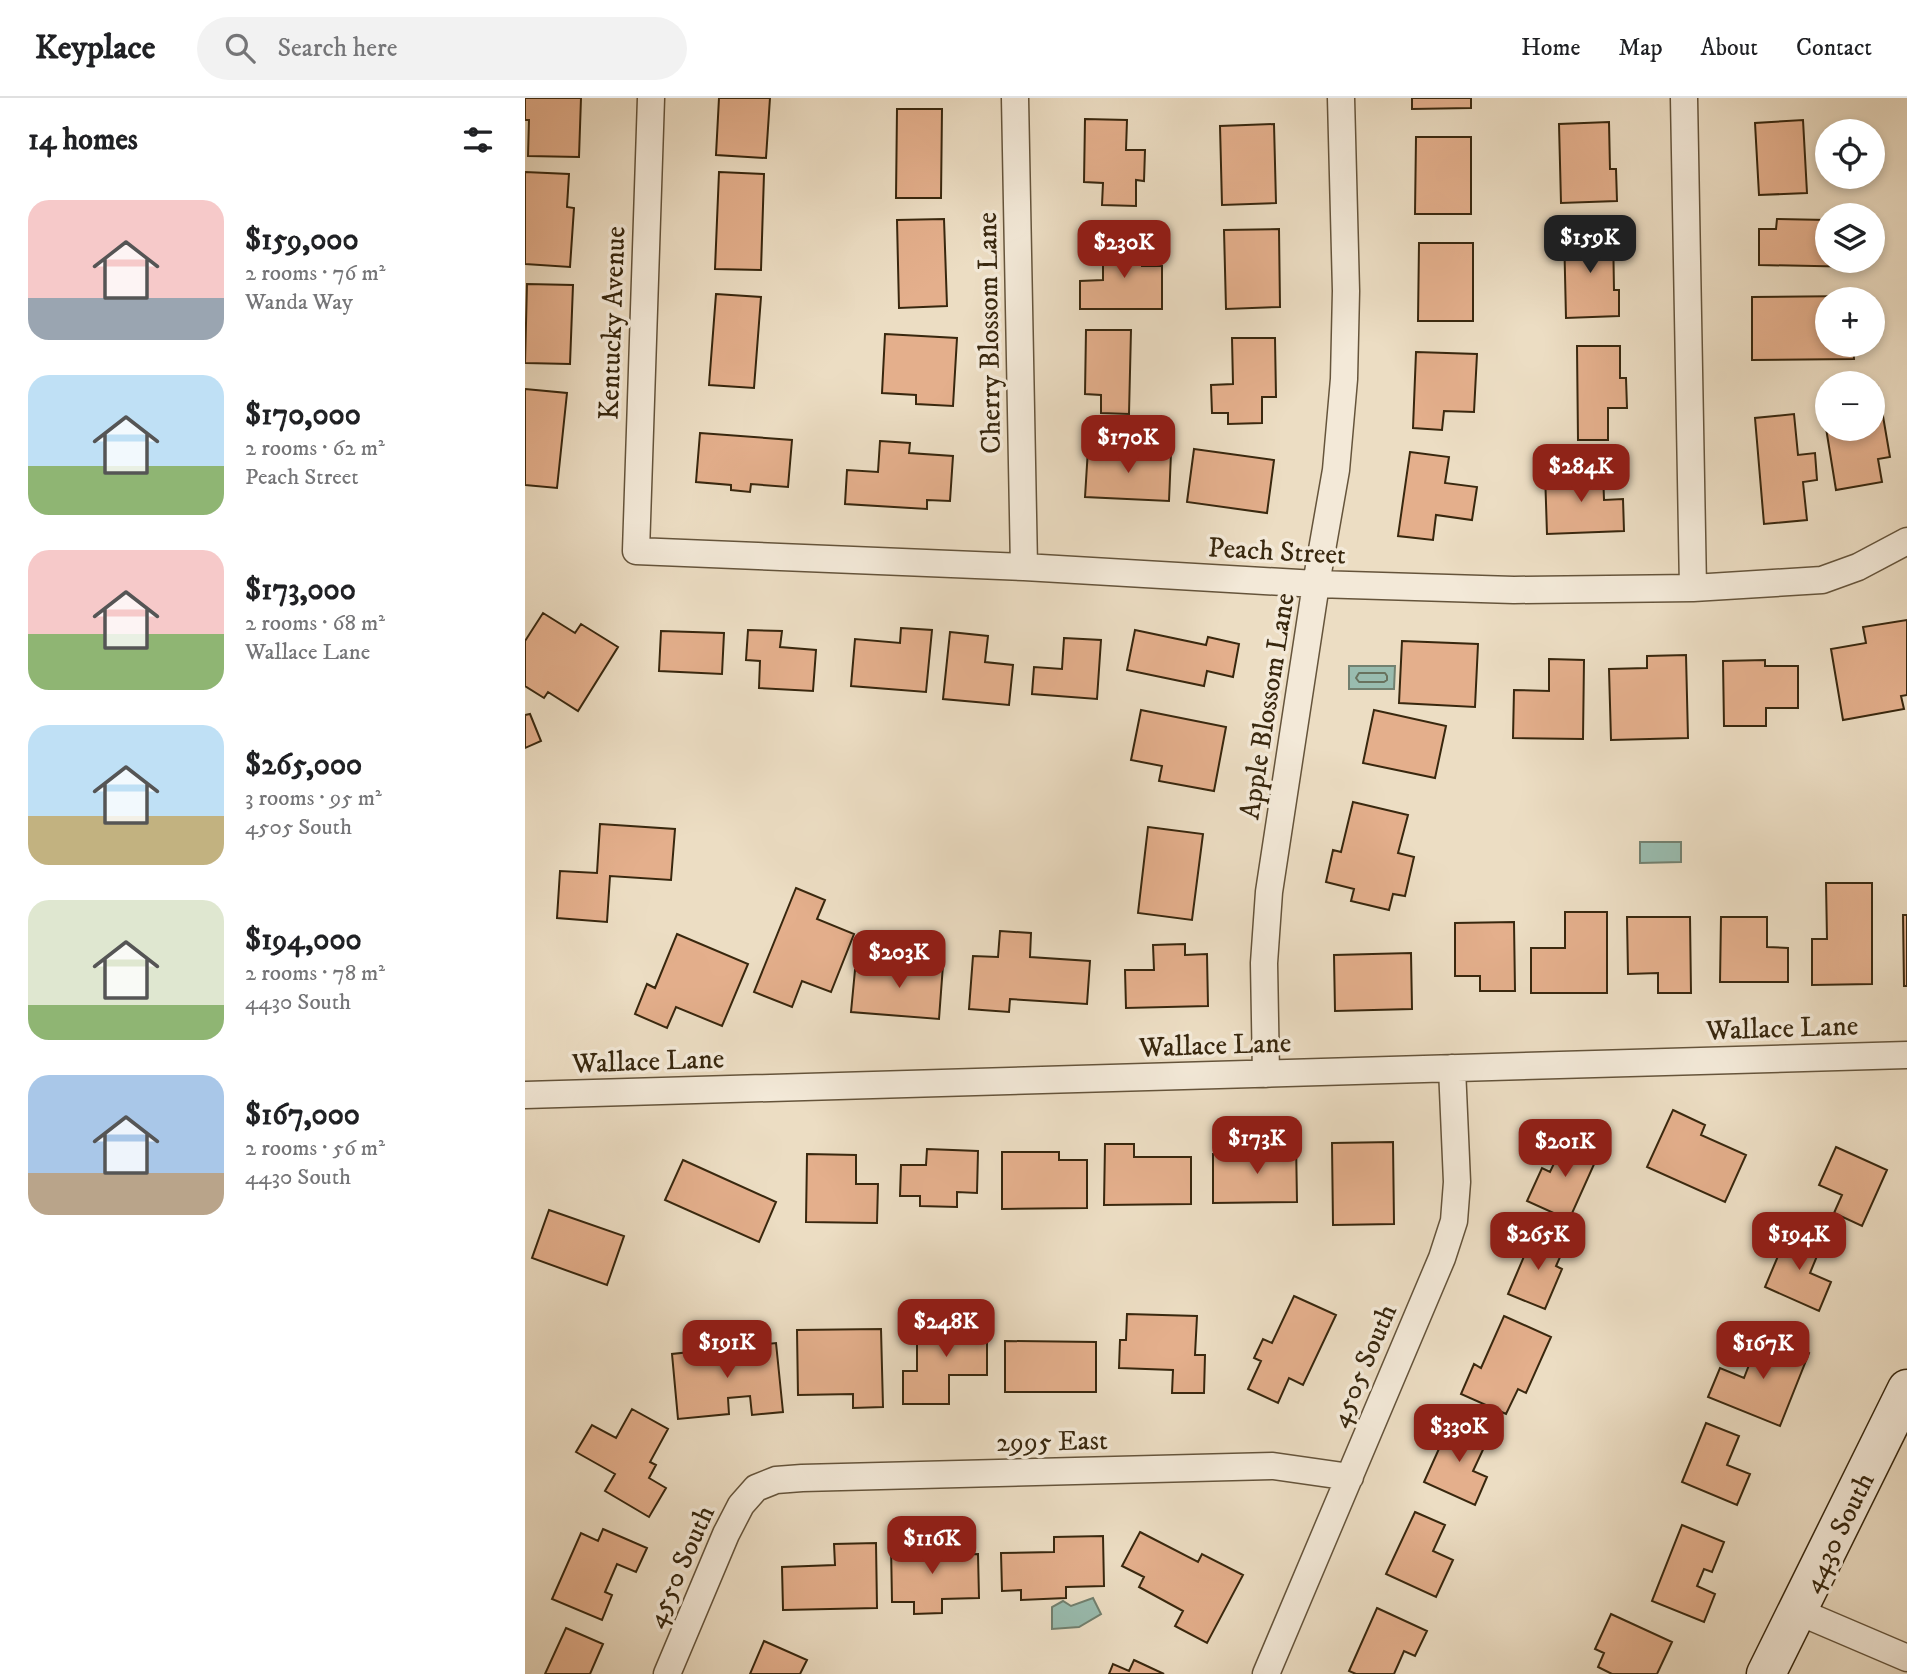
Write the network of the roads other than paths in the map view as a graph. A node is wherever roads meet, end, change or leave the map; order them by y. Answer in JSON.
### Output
{"nodes":[{"id":1,"x":651,"y":98,"type":"edge"},
{"id":2,"x":1015,"y":98,"type":"edge"},
{"id":3,"x":1342,"y":98,"type":"edge"},
{"id":4,"x":1683,"y":98,"type":"edge"},
{"id":5,"x":1907,"y":541,"type":"edge"},
{"id":6,"x":636,"y":551,"type":"joint"},
{"id":7,"x":1024,"y":567,"type":"junction"},
{"id":8,"x":1316,"y":584,"type":"junction"},
{"id":9,"x":1693,"y":588,"type":"junction"},
{"id":10,"x":1907,"y":1055,"type":"edge"},
{"id":11,"x":1452,"y":1068,"type":"junction"},
{"id":12,"x":1266,"y":1074,"type":"junction"},
{"id":13,"x":525,"y":1095,"type":"edge"},
{"id":14,"x":1907,"y":1389,"type":"edge"},
{"id":15,"x":1350,"y":1477,"type":"junction"},
{"id":16,"x":756,"y":1488,"type":"joint"},
{"id":17,"x":1797,"y":1611,"type":"junction"},
{"id":18,"x":1907,"y":1658,"type":"edge"},
{"id":19,"x":667,"y":1674,"type":"edge"},
{"id":20,"x":1266,"y":1674,"type":"edge"},
{"id":21,"x":1766,"y":1674,"type":"edge"}],
"edges":[{"from":1,"to":6,"type":"street","name":"Kentucky Avenue"},
{"from":2,"to":7,"type":"street","name":"Cherry Blossom Lane"},
{"from":3,"to":8,"type":"street","name":"Apple Blossom Lane"},
{"from":4,"to":9,"type":"street"},
{"from":5,"to":9,"type":"street","name":"Peach Street"},
{"from":6,"to":7,"type":"street","name":"Peach Street"},
{"from":7,"to":8,"type":"street","name":"Peach Street"},
{"from":8,"to":9,"type":"street","name":"Peach Street"},
{"from":8,"to":12,"type":"street","name":"Apple Blossom Lane"},
{"from":10,"to":11,"type":"street","name":"Wallace Lane"},
{"from":11,"to":12,"type":"street","name":"Wallace Lane"},
{"from":11,"to":15,"type":"street","name":"4505 South"},
{"from":12,"to":13,"type":"street","name":"Wallace Lane"},
{"from":14,"to":17,"type":"main road","name":"4430 South"},
{"from":15,"to":16,"type":"street","name":"2995 East"},
{"from":15,"to":20,"type":"street","name":"4505 South"},
{"from":16,"to":19,"type":"street","name":"4550 South"},
{"from":17,"to":18,"type":"street"},
{"from":17,"to":21,"type":"main road","name":"4430 South"}]}
